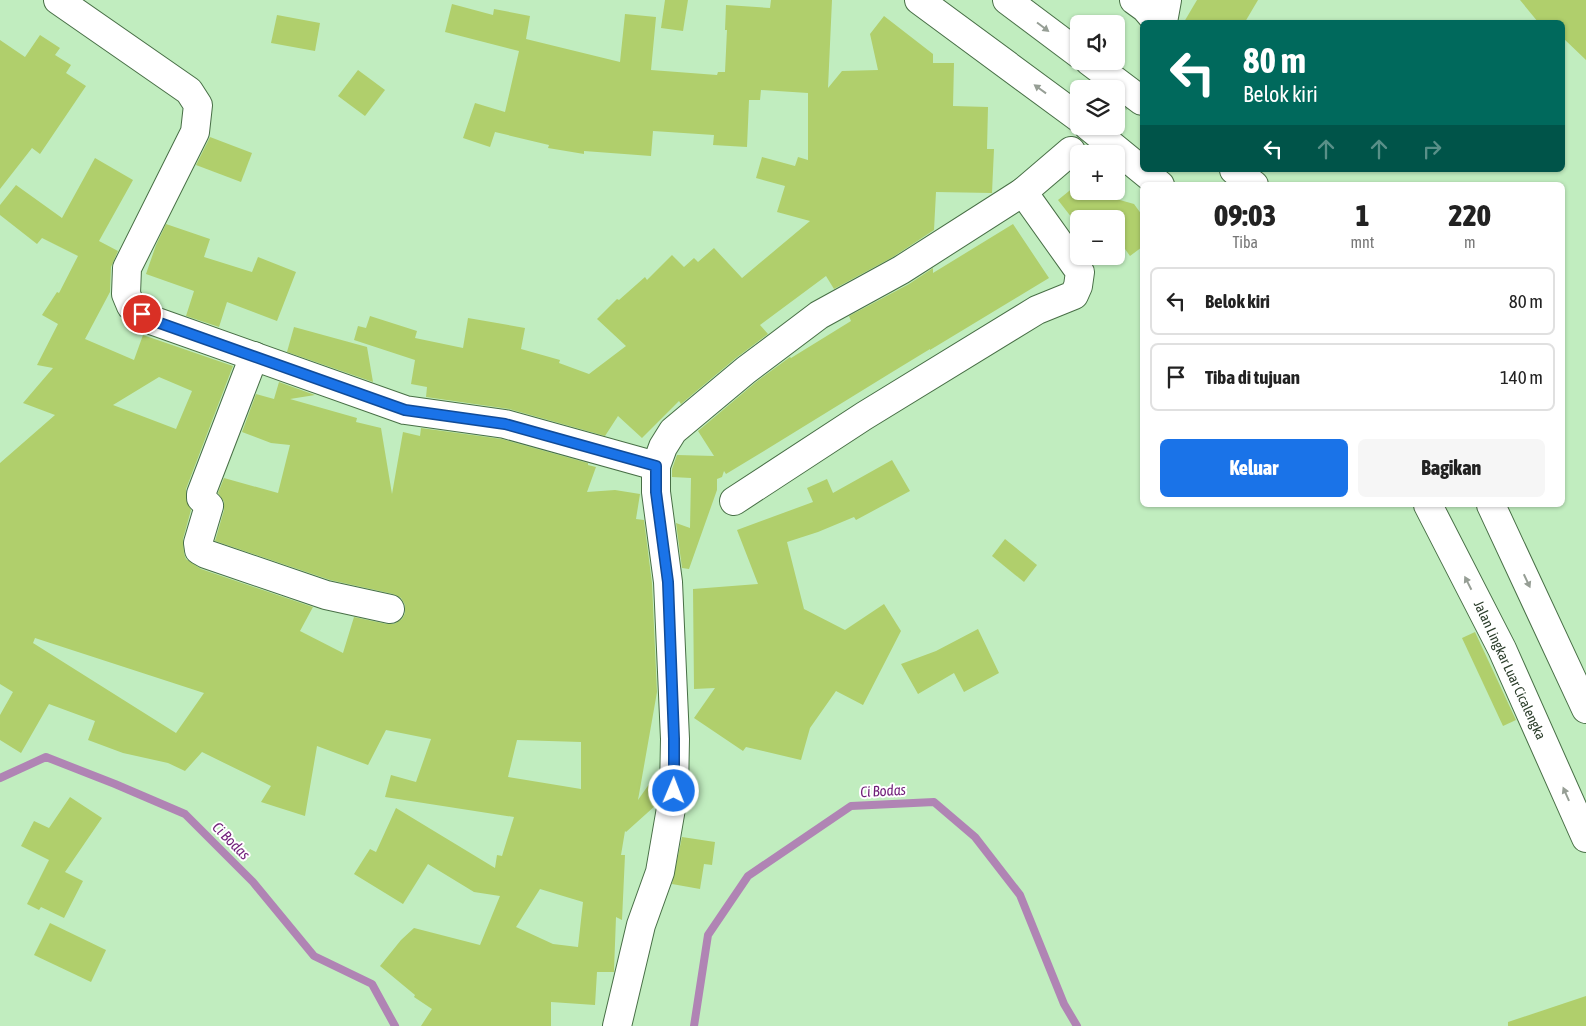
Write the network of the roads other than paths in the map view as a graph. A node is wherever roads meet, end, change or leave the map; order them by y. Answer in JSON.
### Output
{"nodes":[{"id":1,"x":58,"y":0,"type":"edge"},
{"id":2,"x":920,"y":0,"type":"edge"},
{"id":3,"x":1007,"y":0,"type":"edge"},
{"id":4,"x":1134,"y":0,"type":"edge"},
{"id":5,"x":1167,"y":0,"type":"edge"},
{"id":6,"x":1155,"y":20,"type":"edge"},
{"id":7,"x":1162,"y":20,"type":"edge"},
{"id":8,"x":1070,"y":47,"type":"edge"},
{"id":9,"x":1101,"y":70,"type":"edge"},
{"id":10,"x":1140,"y":99,"type":"edge"},
{"id":11,"x":1070,"y":111,"type":"edge"},
{"id":12,"x":1099,"y":135,"type":"edge"},
{"id":13,"x":1070,"y":152,"type":"edge"},
{"id":14,"x":1140,"y":169,"type":"edge"},
{"id":15,"x":1144,"y":172,"type":"edge"},
{"id":16,"x":1237,"y":172,"type":"edge"},
{"id":17,"x":1156,"y":182,"type":"edge"},
{"id":18,"x":1250,"y":182,"type":"edge"},
{"id":19,"x":1023,"y":192,"type":"junction"},
{"id":20,"x":254,"y":356,"type":"junction"},
{"id":21,"x":656,"y":466,"type":"junction"},
{"id":22,"x":734,"y":501,"type":"dead end"},
{"id":23,"x":1429,"y":507,"type":"edge"},
{"id":24,"x":1492,"y":507,"type":"edge"},
{"id":25,"x":390,"y":610,"type":"dead end"},
{"id":26,"x":1586,"y":709,"type":"edge"},
{"id":27,"x":1586,"y":838,"type":"edge"},
{"id":28,"x":617,"y":1026,"type":"edge"}],
"edges":[{"from":1,"to":20,"type":"main road"},
{"from":11,"to":2,"type":"main road","one_way":true},
{"from":3,"to":8,"type":"main road","one_way":true},
{"from":4,"to":6,"type":"main road"},
{"from":5,"to":7,"type":"main road"},
{"from":9,"to":10,"type":"main road"},
{"from":12,"to":14,"type":"main road"},
{"from":13,"to":19,"type":"main road"},
{"from":15,"to":17,"type":"main road"},
{"from":16,"to":18,"type":"main road"},
{"from":19,"to":21,"type":"main road"},
{"from":19,"to":22,"type":"main road"},
{"from":20,"to":21,"type":"main road"},
{"from":20,"to":25,"type":"main road"},
{"from":21,"to":28,"type":"main road"},
{"from":27,"to":23,"type":"main road","name":"Jalan Lingkar Luar Cicalengka","one_way":true},
{"from":24,"to":26,"type":"main road","one_way":true}]}
